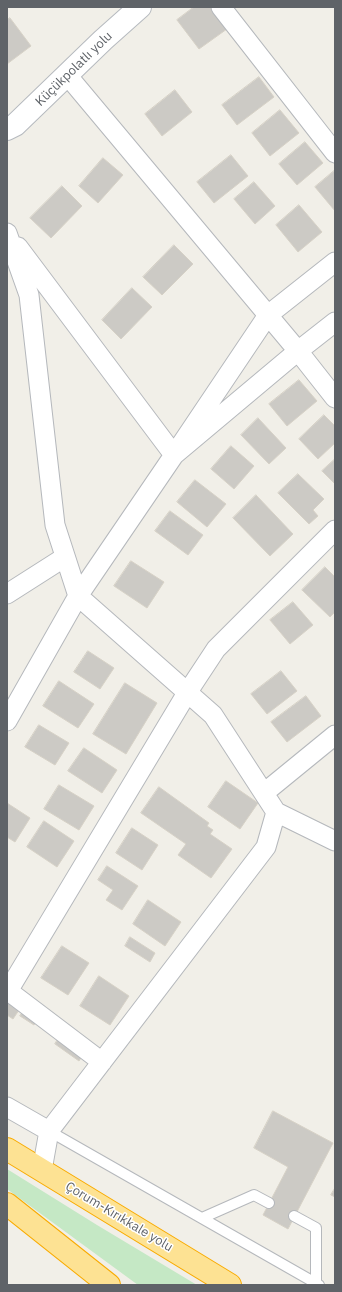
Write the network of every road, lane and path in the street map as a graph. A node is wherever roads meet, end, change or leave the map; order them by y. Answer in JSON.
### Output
{"nodes":[{"id":1,"x":140,"y":7,"type":"edge"},
{"id":2,"x":221,"y":7,"type":"edge"},
{"id":3,"x":67,"y":75,"type":"junction"},
{"id":4,"x":7,"y":129,"type":"edge"},
{"id":5,"x":335,"y":153,"type":"edge"},
{"id":6,"x":8,"y":234,"type":"edge"},
{"id":7,"x":335,"y":262,"type":"edge"},
{"id":8,"x":268,"y":315,"type":"junction"},
{"id":9,"x":335,"y":322,"type":"edge"},
{"id":10,"x":298,"y":351,"type":"junction"},
{"id":11,"x":335,"y":398,"type":"edge"},
{"id":12,"x":174,"y":455,"type":"junction"},
{"id":13,"x":335,"y":530,"type":"edge"},
{"id":14,"x":65,"y":557,"type":"junction"},
{"id":15,"x":7,"y":594,"type":"edge"},
{"id":16,"x":78,"y":596,"type":"junction"},
{"id":17,"x":187,"y":693,"type":"junction"},
{"id":18,"x":7,"y":721,"type":"edge"},
{"id":19,"x":335,"y":735,"type":"edge"},
{"id":20,"x":264,"y":793,"type":"junction"},
{"id":21,"x":276,"y":812,"type":"junction"},
{"id":22,"x":335,"y":841,"type":"edge"},
{"id":23,"x":8,"y":991,"type":"edge"},
{"id":24,"x":102,"y":1062,"type":"junction"},
{"id":25,"x":7,"y":1107,"type":"edge"},
{"id":26,"x":49,"y":1131,"type":"junction"},
{"id":27,"x":7,"y":1149,"type":"edge"},
{"id":28,"x":42,"y":1170,"type":"junction"},
{"id":29,"x":269,"y":1203,"type":"dead end"},
{"id":30,"x":7,"y":1204,"type":"edge"},
{"id":31,"x":294,"y":1216,"type":"dead end"},
{"id":32,"x":202,"y":1218,"type":"junction"},
{"id":33,"x":317,"y":1284,"type":"edge"},
{"id":34,"x":109,"y":1285,"type":"edge"},
{"id":35,"x":230,"y":1285,"type":"edge"}],
"edges":[{"from":1,"to":3,"type":"street","name":"Küçükpolatlı yolu"},
{"from":2,"to":5,"type":"street"},
{"from":3,"to":4,"type":"street","name":"Küçükpolatlı yolu"},
{"from":3,"to":8,"type":"street"},
{"from":6,"to":12,"type":"street"},
{"from":6,"to":14,"type":"street"},
{"from":7,"to":8,"type":"street"},
{"from":8,"to":10,"type":"street"},
{"from":8,"to":12,"type":"street"},
{"from":9,"to":10,"type":"street"},
{"from":10,"to":11,"type":"street"},
{"from":10,"to":12,"type":"street"},
{"from":12,"to":16,"type":"street"},
{"from":13,"to":17,"type":"street"},
{"from":14,"to":15,"type":"street"},
{"from":14,"to":16,"type":"street"},
{"from":16,"to":17,"type":"street"},
{"from":16,"to":18,"type":"street"},
{"from":17,"to":20,"type":"street"},
{"from":17,"to":23,"type":"street"},
{"from":19,"to":20,"type":"street"},
{"from":20,"to":21,"type":"street"},
{"from":21,"to":22,"type":"street"},
{"from":21,"to":24,"type":"street"},
{"from":23,"to":24,"type":"street"},
{"from":24,"to":26,"type":"street"},
{"from":25,"to":26,"type":"street"},
{"from":26,"to":28,"type":"street"},
{"from":26,"to":32,"type":"lane"},
{"from":27,"to":28,"type":"highway","name":"Çorum-Kırıkkale yolu"},
{"from":28,"to":35,"type":"highway","name":"Çorum-Kırıkkale yolu"},
{"from":29,"to":32,"type":"lane"},
{"from":30,"to":34,"type":"highway"},
{"from":31,"to":33,"type":"lane"},
{"from":32,"to":33,"type":"lane"}]}
